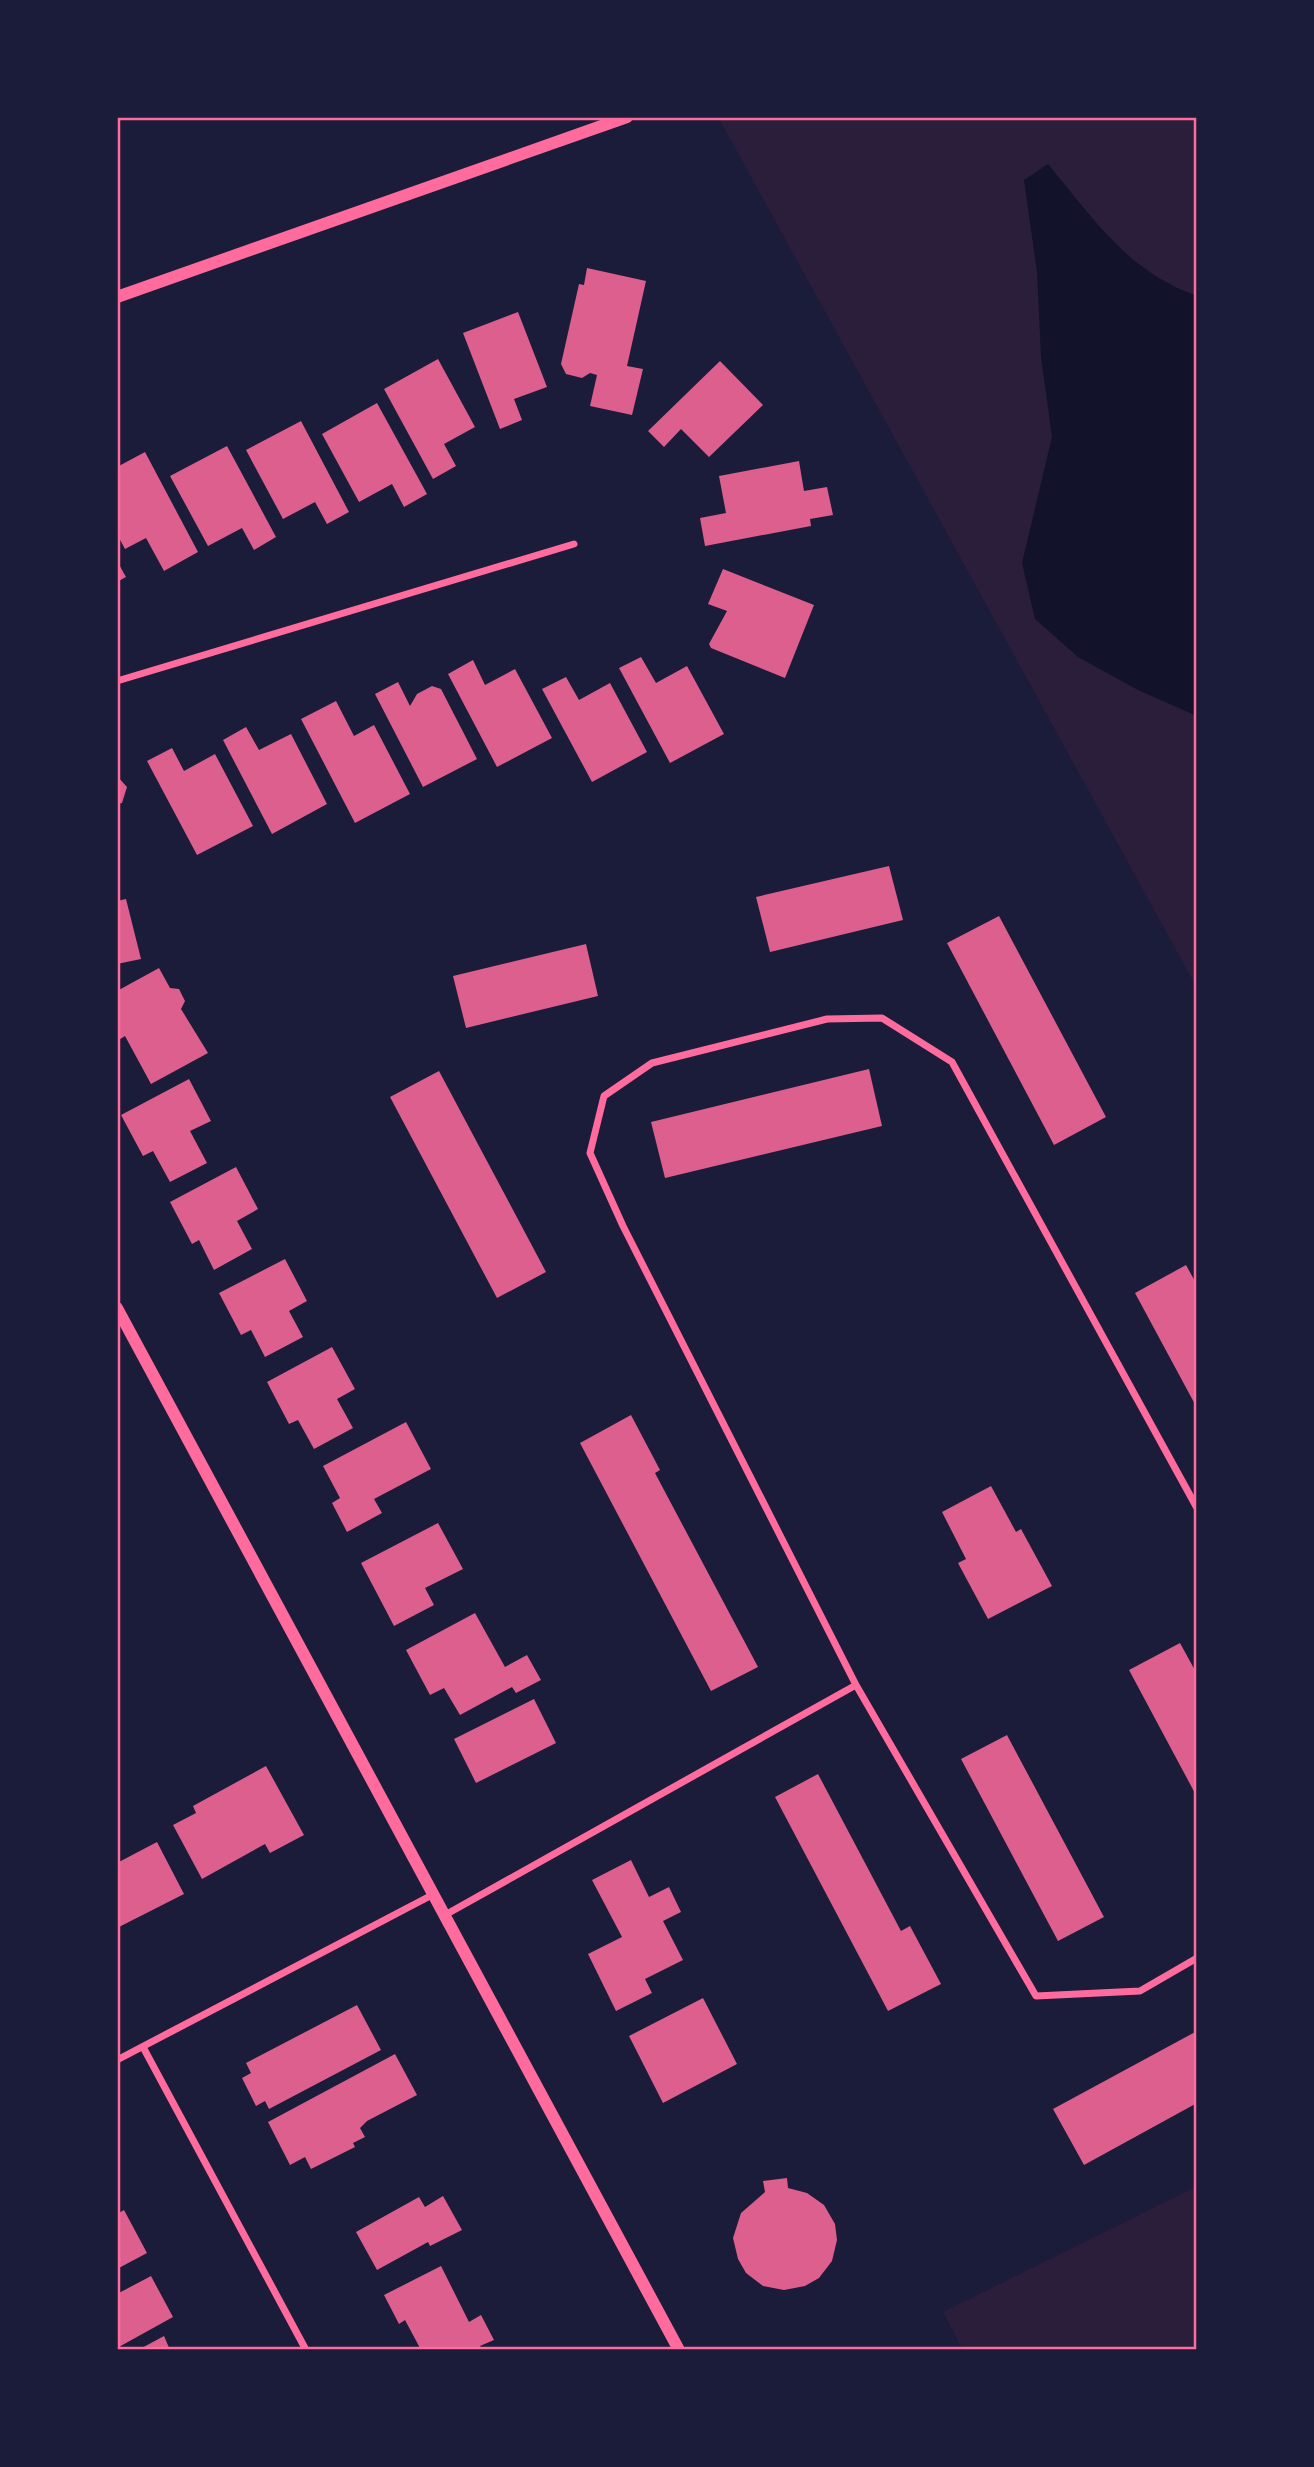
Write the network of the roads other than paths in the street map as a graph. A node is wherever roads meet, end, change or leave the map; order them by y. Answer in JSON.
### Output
{"nodes":[{"id":1,"x":627,"y":117,"type":"edge"},
{"id":2,"x":117,"y":296,"type":"edge"},
{"id":3,"x":574,"y":544,"type":"dead end"},
{"id":4,"x":117,"y":681,"type":"edge"},
{"id":5,"x":117,"y":1308,"type":"edge"},
{"id":6,"x":1197,"y":1508,"type":"edge"},
{"id":7,"x":856,"y":1685,"type":"junction"},
{"id":8,"x":434,"y":1894,"type":"junction"},
{"id":9,"x":445,"y":1915,"type":"junction"},
{"id":10,"x":1197,"y":1958,"type":"edge"},
{"id":11,"x":143,"y":2047,"type":"junction"},
{"id":12,"x":117,"y":2060,"type":"edge"},
{"id":13,"x":306,"y":2350,"type":"edge"},
{"id":14,"x":679,"y":2350,"type":"edge"}],
"edges":[{"from":1,"to":2,"type":"street"},
{"from":3,"to":4,"type":"street"},
{"from":5,"to":8,"type":"street"},
{"from":6,"to":7,"type":"street"},
{"from":7,"to":9,"type":"street"},
{"from":7,"to":10,"type":"street"},
{"from":8,"to":9,"type":"street"},
{"from":8,"to":11,"type":"street"},
{"from":9,"to":14,"type":"street"},
{"from":11,"to":12,"type":"street"},
{"from":11,"to":13,"type":"street"}]}
